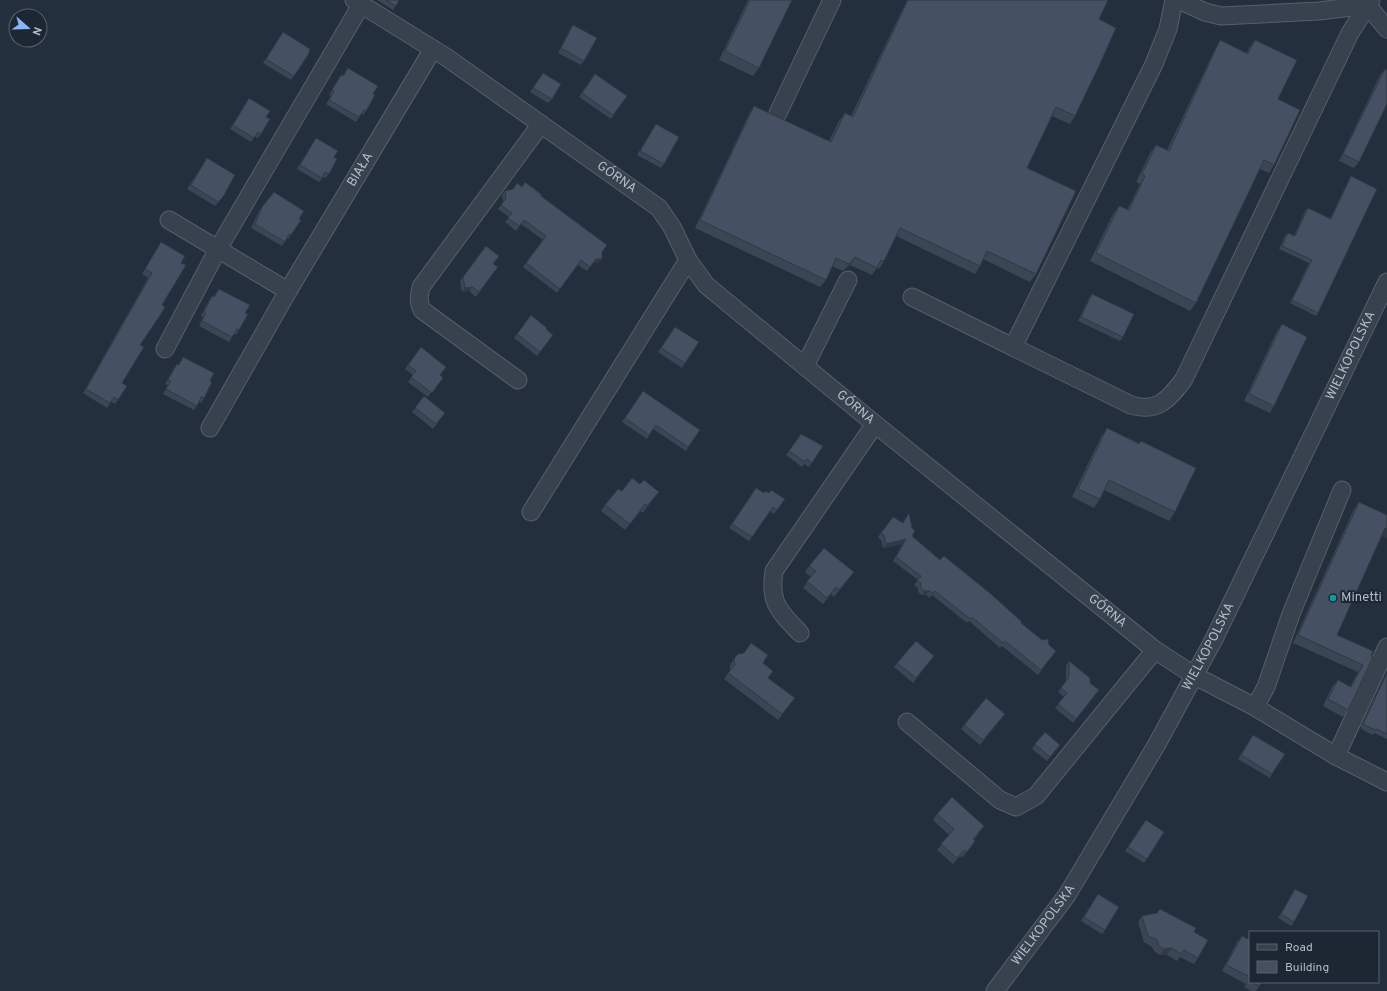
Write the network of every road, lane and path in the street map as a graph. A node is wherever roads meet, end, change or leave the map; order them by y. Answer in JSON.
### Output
{"nodes":[{"id":1,"x":832,"y":0,"type":"edge"},
{"id":2,"x":1174,"y":0,"type":"edge"},
{"id":3,"x":1179,"y":0,"type":"edge"},
{"id":4,"x":358,"y":2,"type":"edge"},
{"id":5,"x":1367,"y":2,"type":"edge"},
{"id":6,"x":1387,"y":29,"type":"edge"},
{"id":7,"x":433,"y":49,"type":"junction"},
{"id":8,"x":778,"y":113,"type":"dead end"},
{"id":9,"x":542,"y":124,"type":"junction"},
{"id":10,"x":169,"y":220,"type":"dead end"},
{"id":11,"x":218,"y":249,"type":"junction"},
{"id":12,"x":688,"y":260,"type":"junction"},
{"id":13,"x":848,"y":280,"type":"dead end"},
{"id":14,"x":1387,"y":282,"type":"edge"},
{"id":15,"x":288,"y":291,"type":"junction"},
{"id":16,"x":912,"y":297,"type":"dead end"},
{"id":17,"x":1013,"y":347,"type":"junction"},
{"id":18,"x":165,"y":349,"type":"dead end"},
{"id":19,"x":805,"y":366,"type":"junction"},
{"id":20,"x":518,"y":380,"type":"dead end"},
{"id":21,"x":875,"y":424,"type":"junction"},
{"id":22,"x":210,"y":428,"type":"dead end"},
{"id":23,"x":1342,"y":490,"type":"dead end"},
{"id":24,"x":531,"y":512,"type":"dead end"},
{"id":25,"x":800,"y":633,"type":"dead end"},
{"id":26,"x":1387,"y":647,"type":"edge"},
{"id":27,"x":1156,"y":650,"type":"junction"},
{"id":28,"x":1194,"y":676,"type":"junction"},
{"id":29,"x":1255,"y":707,"type":"junction"},
{"id":30,"x":907,"y":722,"type":"dead end"},
{"id":31,"x":1336,"y":756,"type":"junction"},
{"id":32,"x":1387,"y":782,"type":"edge"},
{"id":33,"x":996,"y":991,"type":"edge"}],
"edges":[{"from":1,"to":8,"type":"street"},
{"from":2,"to":17,"type":"street"},
{"from":3,"to":5,"type":"street"},
{"from":4,"to":7,"type":"street","name":"GÓRNA"},
{"from":4,"to":11,"type":"street"},
{"from":5,"to":6,"type":"street"},
{"from":5,"to":17,"type":"street"},
{"from":7,"to":9,"type":"street","name":"GÓRNA"},
{"from":7,"to":15,"type":"street","name":"BIAŁA"},
{"from":9,"to":12,"type":"street","name":"GÓRNA"},
{"from":9,"to":20,"type":"street"},
{"from":10,"to":11,"type":"street"},
{"from":11,"to":15,"type":"street"},
{"from":11,"to":18,"type":"street"},
{"from":12,"to":19,"type":"street","name":"GÓRNA"},
{"from":12,"to":24,"type":"street"},
{"from":13,"to":19,"type":"street"},
{"from":14,"to":28,"type":"street","name":"WIELKOPOLSKA"},
{"from":15,"to":22,"type":"street","name":"BIAŁA"},
{"from":16,"to":17,"type":"street"},
{"from":19,"to":21,"type":"street","name":"GÓRNA"},
{"from":21,"to":25,"type":"street"},
{"from":21,"to":27,"type":"street","name":"GÓRNA"},
{"from":23,"to":29,"type":"street"},
{"from":26,"to":31,"type":"street"},
{"from":27,"to":28,"type":"street","name":"GÓRNA"},
{"from":27,"to":30,"type":"street"},
{"from":28,"to":29,"type":"street","name":"GÓRNA"},
{"from":28,"to":33,"type":"street","name":"WIELKOPOLSKA"},
{"from":29,"to":31,"type":"street","name":"GÓRNA"},
{"from":31,"to":32,"type":"street","name":"GÓRNA"}]}
